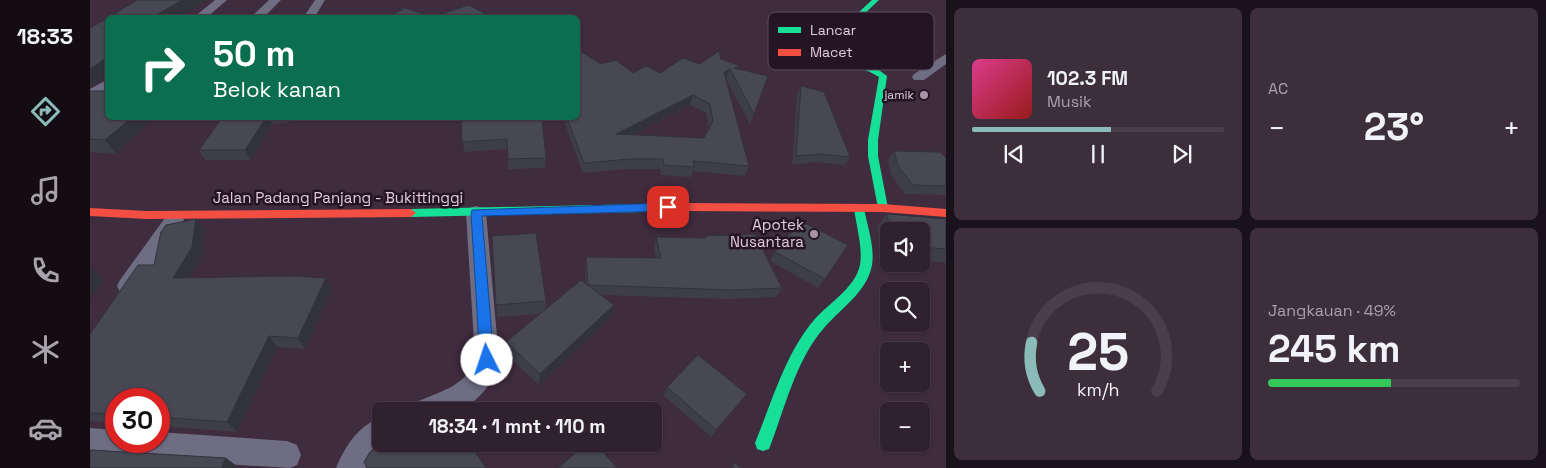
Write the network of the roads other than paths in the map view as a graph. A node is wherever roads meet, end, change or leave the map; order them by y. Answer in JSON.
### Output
{"nodes":[{"id":1,"x":222,"y":0,"type":"edge"},
{"id":2,"x":276,"y":0,"type":"edge"},
{"id":3,"x":320,"y":0,"type":"edge"},
{"id":4,"x":876,"y":0,"type":"edge"},
{"id":5,"x":863,"y":12,"type":"edge"},
{"id":6,"x":202,"y":15,"type":"edge"},
{"id":7,"x":258,"y":15,"type":"edge"},
{"id":8,"x":310,"y":15,"type":"edge"},
{"id":9,"x":946,"y":58,"type":"edge"},
{"id":10,"x":934,"y":66,"type":"edge"},
{"id":11,"x":873,"y":70,"type":"edge"},
{"id":12,"x":929,"y":70,"type":"edge"},
{"id":13,"x":919,"y":77,"type":"dead end"},
{"id":14,"x":105,"y":85,"type":"edge"},
{"id":15,"x":90,"y":96,"type":"edge"},
{"id":16,"x":859,"y":208,"type":"junction"},
{"id":17,"x":883,"y":208,"type":"junction"},
{"id":18,"x":90,"y":212,"type":"edge"},
{"id":19,"x":476,"y":213,"type":"junction"},
{"id":20,"x":946,"y":213,"type":"edge"},
{"id":21,"x":178,"y":214,"type":"junction"},
{"id":22,"x":118,"y":301,"type":"edge"},
{"id":23,"x":446,"y":402,"type":"edge"},
{"id":24,"x":372,"y":437,"type":"edge"},
{"id":25,"x":90,"y":442,"type":"edge"},
{"id":26,"x":763,"y":443,"type":"dead end"},
{"id":27,"x":286,"y":455,"type":"dead end"},
{"id":28,"x":351,"y":468,"type":"edge"}],
"edges":[{"from":1,"to":6,"type":"street"},
{"from":2,"to":7,"type":"street"},
{"from":3,"to":8,"type":"street"},
{"from":4,"to":5,"type":"main road"},
{"from":9,"to":10,"type":"street"},
{"from":11,"to":17,"type":"main road"},
{"from":12,"to":13,"type":"street"},
{"from":14,"to":15,"type":"street"},
{"from":16,"to":17,"type":"main road","name":"Jalan Padang Panjang - Bukittinggi"},
{"from":16,"to":19,"type":"main road","name":"Jalan Padang Panjang - Bukittinggi"},
{"from":16,"to":26,"type":"main road"},
{"from":17,"to":20,"type":"main road","name":"Jalan Padang Panjang - Bukittinggi"},
{"from":18,"to":21,"type":"main road","name":"Jalan Padang Panjang - Bukittinggi"},
{"from":19,"to":21,"type":"main road","name":"Jalan Padang Panjang - Bukittinggi"},
{"from":19,"to":23,"type":"street"},
{"from":21,"to":22,"type":"street"},
{"from":24,"to":28,"type":"street"},
{"from":25,"to":27,"type":"street"}]}
